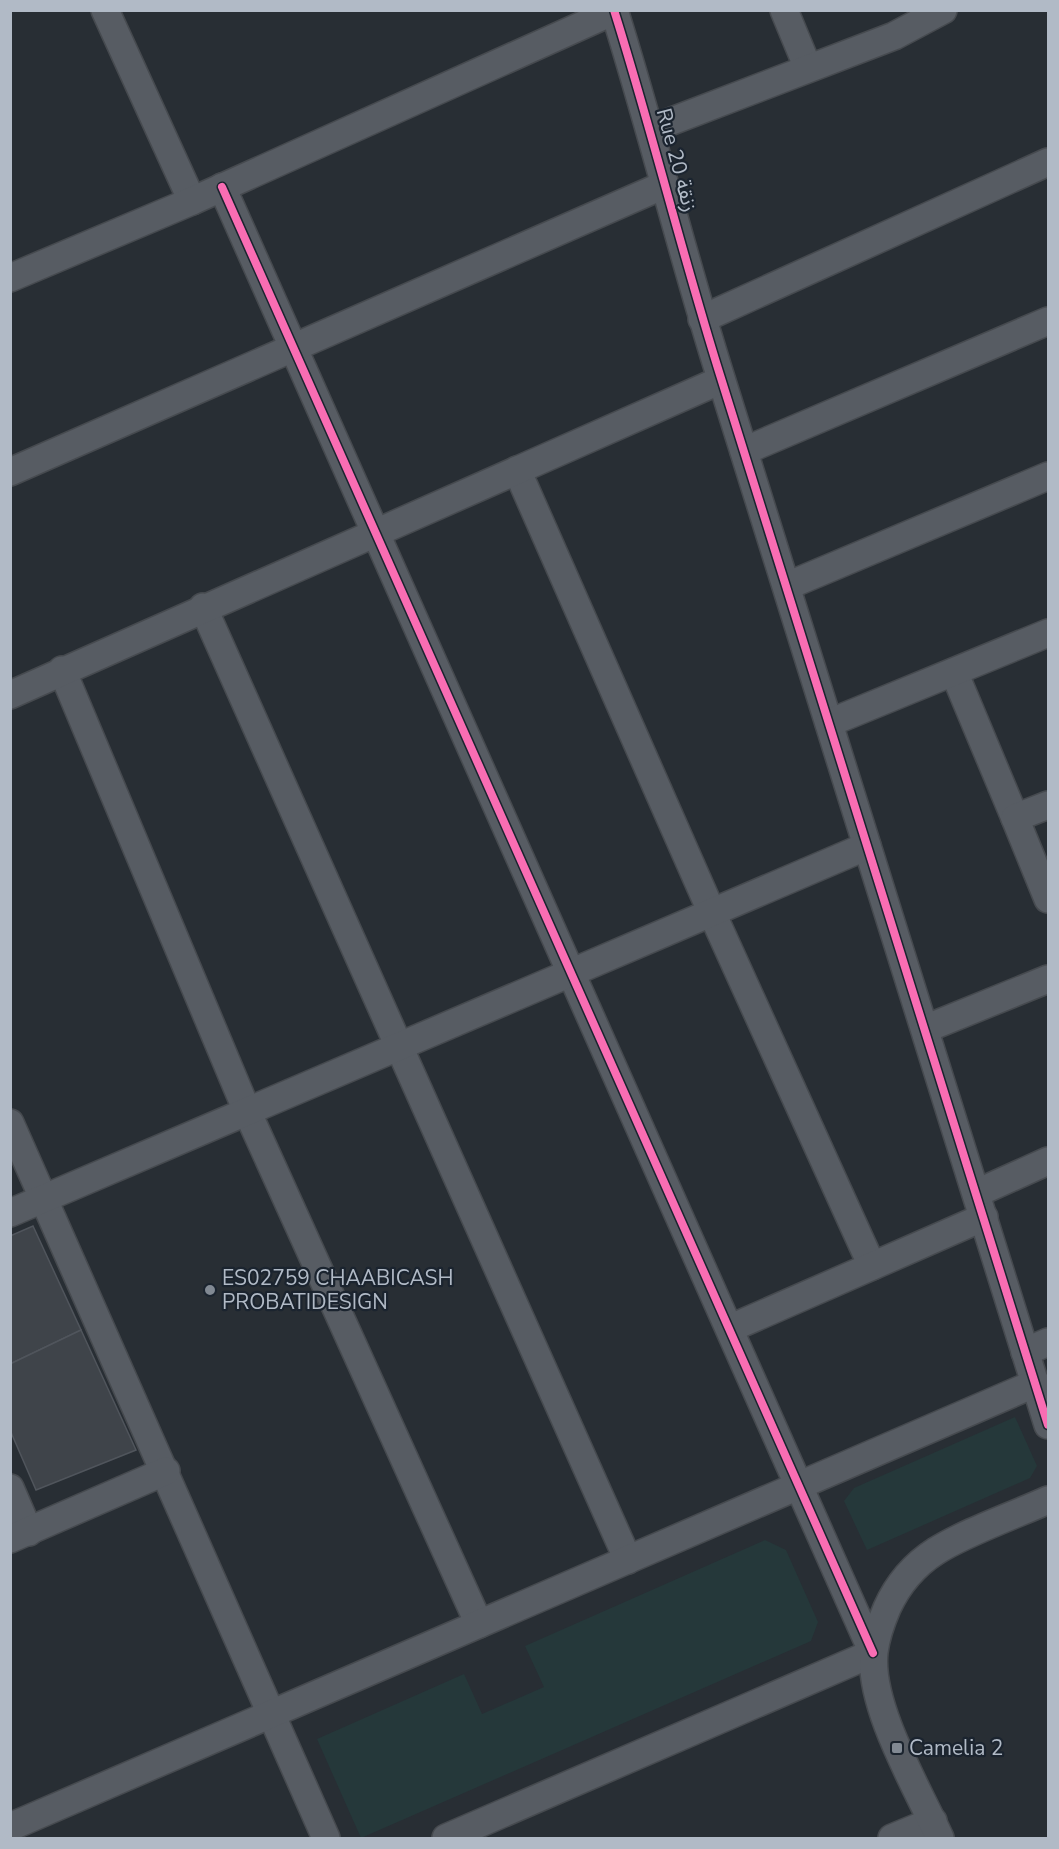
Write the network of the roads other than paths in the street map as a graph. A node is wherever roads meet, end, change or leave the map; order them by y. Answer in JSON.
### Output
{"nodes":[{"id":1,"x":105,"y":10,"type":"edge"},
{"id":2,"x":784,"y":10,"type":"edge"},
{"id":3,"x":943,"y":10,"type":"edge"},
{"id":4,"x":614,"y":11,"type":"edge"},
{"id":5,"x":808,"y":68,"type":"junction"},
{"id":6,"x":651,"y":129,"type":"junction"},
{"id":7,"x":1048,"y":162,"type":"edge"},
{"id":8,"x":664,"y":185,"type":"junction"},
{"id":9,"x":222,"y":187,"type":"junction"},
{"id":10,"x":192,"y":201,"type":"junction"},
{"id":11,"x":10,"y":278,"type":"edge"},
{"id":12,"x":702,"y":319,"type":"junction"},
{"id":13,"x":1048,"y":321,"type":"edge"},
{"id":14,"x":294,"y":347,"type":"junction"},
{"id":15,"x":721,"y":380,"type":"junction"},
{"id":16,"x":744,"y":451,"type":"junction"},
{"id":17,"x":517,"y":470,"type":"junction"},
{"id":18,"x":10,"y":472,"type":"edge"},
{"id":19,"x":1048,"y":476,"type":"edge"},
{"id":20,"x":378,"y":532,"type":"junction"},
{"id":21,"x":786,"y":586,"type":"junction"},
{"id":22,"x":203,"y":608,"type":"junction"},
{"id":23,"x":1048,"y":633,"type":"edge"},
{"id":24,"x":62,"y":670,"type":"junction"},
{"id":25,"x":954,"y":672,"type":"junction"},
{"id":26,"x":10,"y":695,"type":"edge"},
{"id":27,"x":829,"y":723,"type":"junction"},
{"id":28,"x":1048,"y":805,"type":"edge"},
{"id":29,"x":1015,"y":818,"type":"junction"},
{"id":30,"x":867,"y":846,"type":"junction"},
{"id":31,"x":1048,"y":898,"type":"edge"},
{"id":32,"x":712,"y":913,"type":"junction"},
{"id":33,"x":572,"y":972,"type":"junction"},
{"id":34,"x":1048,"y":979,"type":"edge"},
{"id":35,"x":925,"y":1029,"type":"junction"},
{"id":36,"x":398,"y":1047,"type":"junction"},
{"id":37,"x":247,"y":1112,"type":"junction"},
{"id":38,"x":10,"y":1123,"type":"edge"},
{"id":39,"x":1048,"y":1161,"type":"edge"},
{"id":40,"x":44,"y":1199,"type":"junction"},
{"id":41,"x":981,"y":1205,"type":"junction"},
{"id":42,"x":10,"y":1213,"type":"edge"},
{"id":43,"x":872,"y":1266,"type":"junction"},
{"id":44,"x":731,"y":1328,"type":"junction"},
{"id":45,"x":1037,"y":1347,"type":"edge"},
{"id":46,"x":1036,"y":1383,"type":"junction"},
{"id":47,"x":1048,"y":1425,"type":"edge"},
{"id":48,"x":166,"y":1471,"type":"junction"},
{"id":49,"x":800,"y":1485,"type":"junction"},
{"id":50,"x":10,"y":1488,"type":"edge"},
{"id":51,"x":1048,"y":1500,"type":"edge"},
{"id":52,"x":20,"y":1535,"type":"edge"},
{"id":53,"x":628,"y":1560,"type":"junction"},
{"id":54,"x":479,"y":1624,"type":"junction"},
{"id":55,"x":873,"y":1653,"type":"junction"},
{"id":56,"x":273,"y":1713,"type":"junction"},
{"id":57,"x":10,"y":1827,"type":"edge"},
{"id":58,"x":937,"y":1830,"type":"edge"},
{"id":59,"x":326,"y":1839,"type":"edge"},
{"id":60,"x":446,"y":1839,"type":"edge"},
{"id":61,"x":892,"y":1839,"type":"edge"}],
"edges":[{"from":1,"to":10,"type":"street"},
{"from":2,"to":5,"type":"street"},
{"from":3,"to":5,"type":"street"},
{"from":4,"to":6,"type":"street","name":"Rue 20 زنقة"},
{"from":4,"to":9,"type":"street"},
{"from":5,"to":6,"type":"street"},
{"from":6,"to":8,"type":"street","name":"Rue 20 زنقة"},
{"from":7,"to":12,"type":"street"},
{"from":8,"to":12,"type":"street","name":"Rue 20 زنقة"},
{"from":8,"to":14,"type":"street"},
{"from":9,"to":10,"type":"street"},
{"from":9,"to":14,"type":"street"},
{"from":10,"to":11,"type":"street"},
{"from":12,"to":15,"type":"street","name":"Rue 20 زنقة"},
{"from":13,"to":16,"type":"street"},
{"from":14,"to":18,"type":"street"},
{"from":14,"to":20,"type":"street"},
{"from":15,"to":16,"type":"street","name":"Rue 20 زنقة"},
{"from":15,"to":17,"type":"street"},
{"from":16,"to":21,"type":"street","name":"Rue 20 زنقة"},
{"from":17,"to":20,"type":"street"},
{"from":17,"to":32,"type":"street"},
{"from":19,"to":21,"type":"street"},
{"from":20,"to":22,"type":"street"},
{"from":20,"to":33,"type":"street"},
{"from":21,"to":27,"type":"street","name":"Rue 20 زنقة"},
{"from":22,"to":24,"type":"street"},
{"from":22,"to":36,"type":"street"},
{"from":23,"to":25,"type":"street"},
{"from":24,"to":26,"type":"street"},
{"from":24,"to":37,"type":"street"},
{"from":25,"to":27,"type":"street"},
{"from":25,"to":29,"type":"street"},
{"from":27,"to":30,"type":"street","name":"Rue 20 زنقة"},
{"from":28,"to":29,"type":"street"},
{"from":29,"to":31,"type":"street"},
{"from":30,"to":32,"type":"street"},
{"from":30,"to":35,"type":"street","name":"Rue 20 زنقة"},
{"from":32,"to":33,"type":"street"},
{"from":32,"to":43,"type":"street"},
{"from":33,"to":36,"type":"street"},
{"from":33,"to":44,"type":"street"},
{"from":34,"to":35,"type":"street"},
{"from":35,"to":41,"type":"street","name":"Rue 20 زنقة"},
{"from":36,"to":37,"type":"street"},
{"from":36,"to":53,"type":"street"},
{"from":37,"to":40,"type":"street"},
{"from":37,"to":54,"type":"street"},
{"from":38,"to":40,"type":"street"},
{"from":39,"to":41,"type":"street"},
{"from":40,"to":42,"type":"street"},
{"from":40,"to":48,"type":"street"},
{"from":41,"to":43,"type":"street"},
{"from":41,"to":45,"type":"street","name":"Rue 20 زنقة"},
{"from":43,"to":44,"type":"street"},
{"from":44,"to":49,"type":"street"},
{"from":45,"to":46,"type":"street","name":"Rue 20 زنقة"},
{"from":46,"to":47,"type":"street","name":"Rue 20 زنقة"},
{"from":46,"to":49,"type":"street"},
{"from":48,"to":52,"type":"street"},
{"from":48,"to":56,"type":"street"},
{"from":49,"to":53,"type":"street"},
{"from":49,"to":55,"type":"street"},
{"from":50,"to":52,"type":"street"},
{"from":51,"to":55,"type":"street"},
{"from":53,"to":54,"type":"street"},
{"from":54,"to":56,"type":"street"},
{"from":55,"to":58,"type":"street"},
{"from":55,"to":60,"type":"street"},
{"from":56,"to":57,"type":"street"},
{"from":56,"to":59,"type":"street"},
{"from":58,"to":61,"type":"street"}]}
